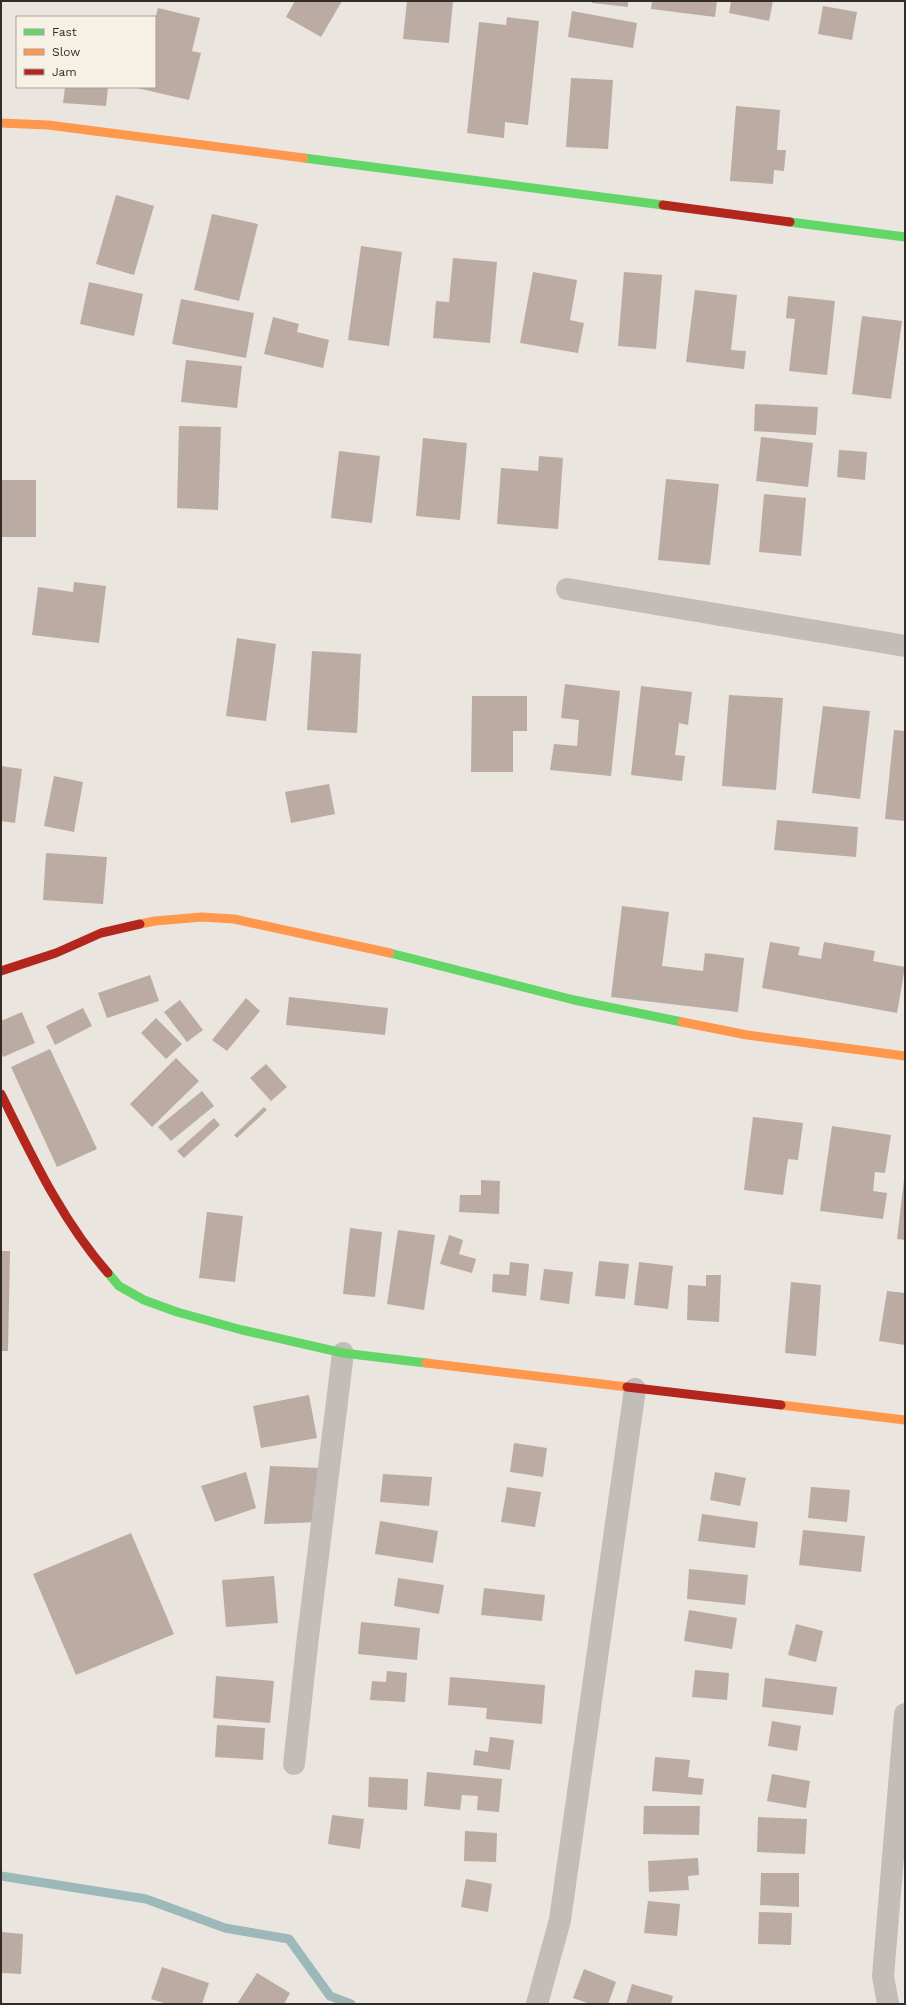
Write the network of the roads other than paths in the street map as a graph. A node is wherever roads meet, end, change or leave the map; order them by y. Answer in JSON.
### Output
{"nodes":[{"id":1,"x":1,"y":123,"type":"edge"},
{"id":2,"x":905,"y":237,"type":"edge"},
{"id":3,"x":567,"y":589,"type":"dead end"},
{"id":4,"x":905,"y":646,"type":"edge"},
{"id":5,"x":1,"y":971,"type":"edge"},
{"id":6,"x":905,"y":1056,"type":"edge"},
{"id":7,"x":1,"y":1094,"type":"edge"},
{"id":8,"x":343,"y":1353,"type":"junction"},
{"id":9,"x":635,"y":1389,"type":"junction"},
{"id":10,"x":905,"y":1420,"type":"edge"},
{"id":11,"x":905,"y":1714,"type":"edge"},
{"id":12,"x":294,"y":1764,"type":"dead end"},
{"id":13,"x":537,"y":2004,"type":"edge"},
{"id":14,"x":888,"y":2004,"type":"edge"}],
"edges":[{"from":1,"to":2,"type":"street"},
{"from":3,"to":4,"type":"street"},
{"from":5,"to":6,"type":"street"},
{"from":7,"to":8,"type":"street"},
{"from":8,"to":9,"type":"street"},
{"from":8,"to":12,"type":"street"},
{"from":9,"to":10,"type":"street"},
{"from":9,"to":13,"type":"street"},
{"from":11,"to":14,"type":"street"}]}
